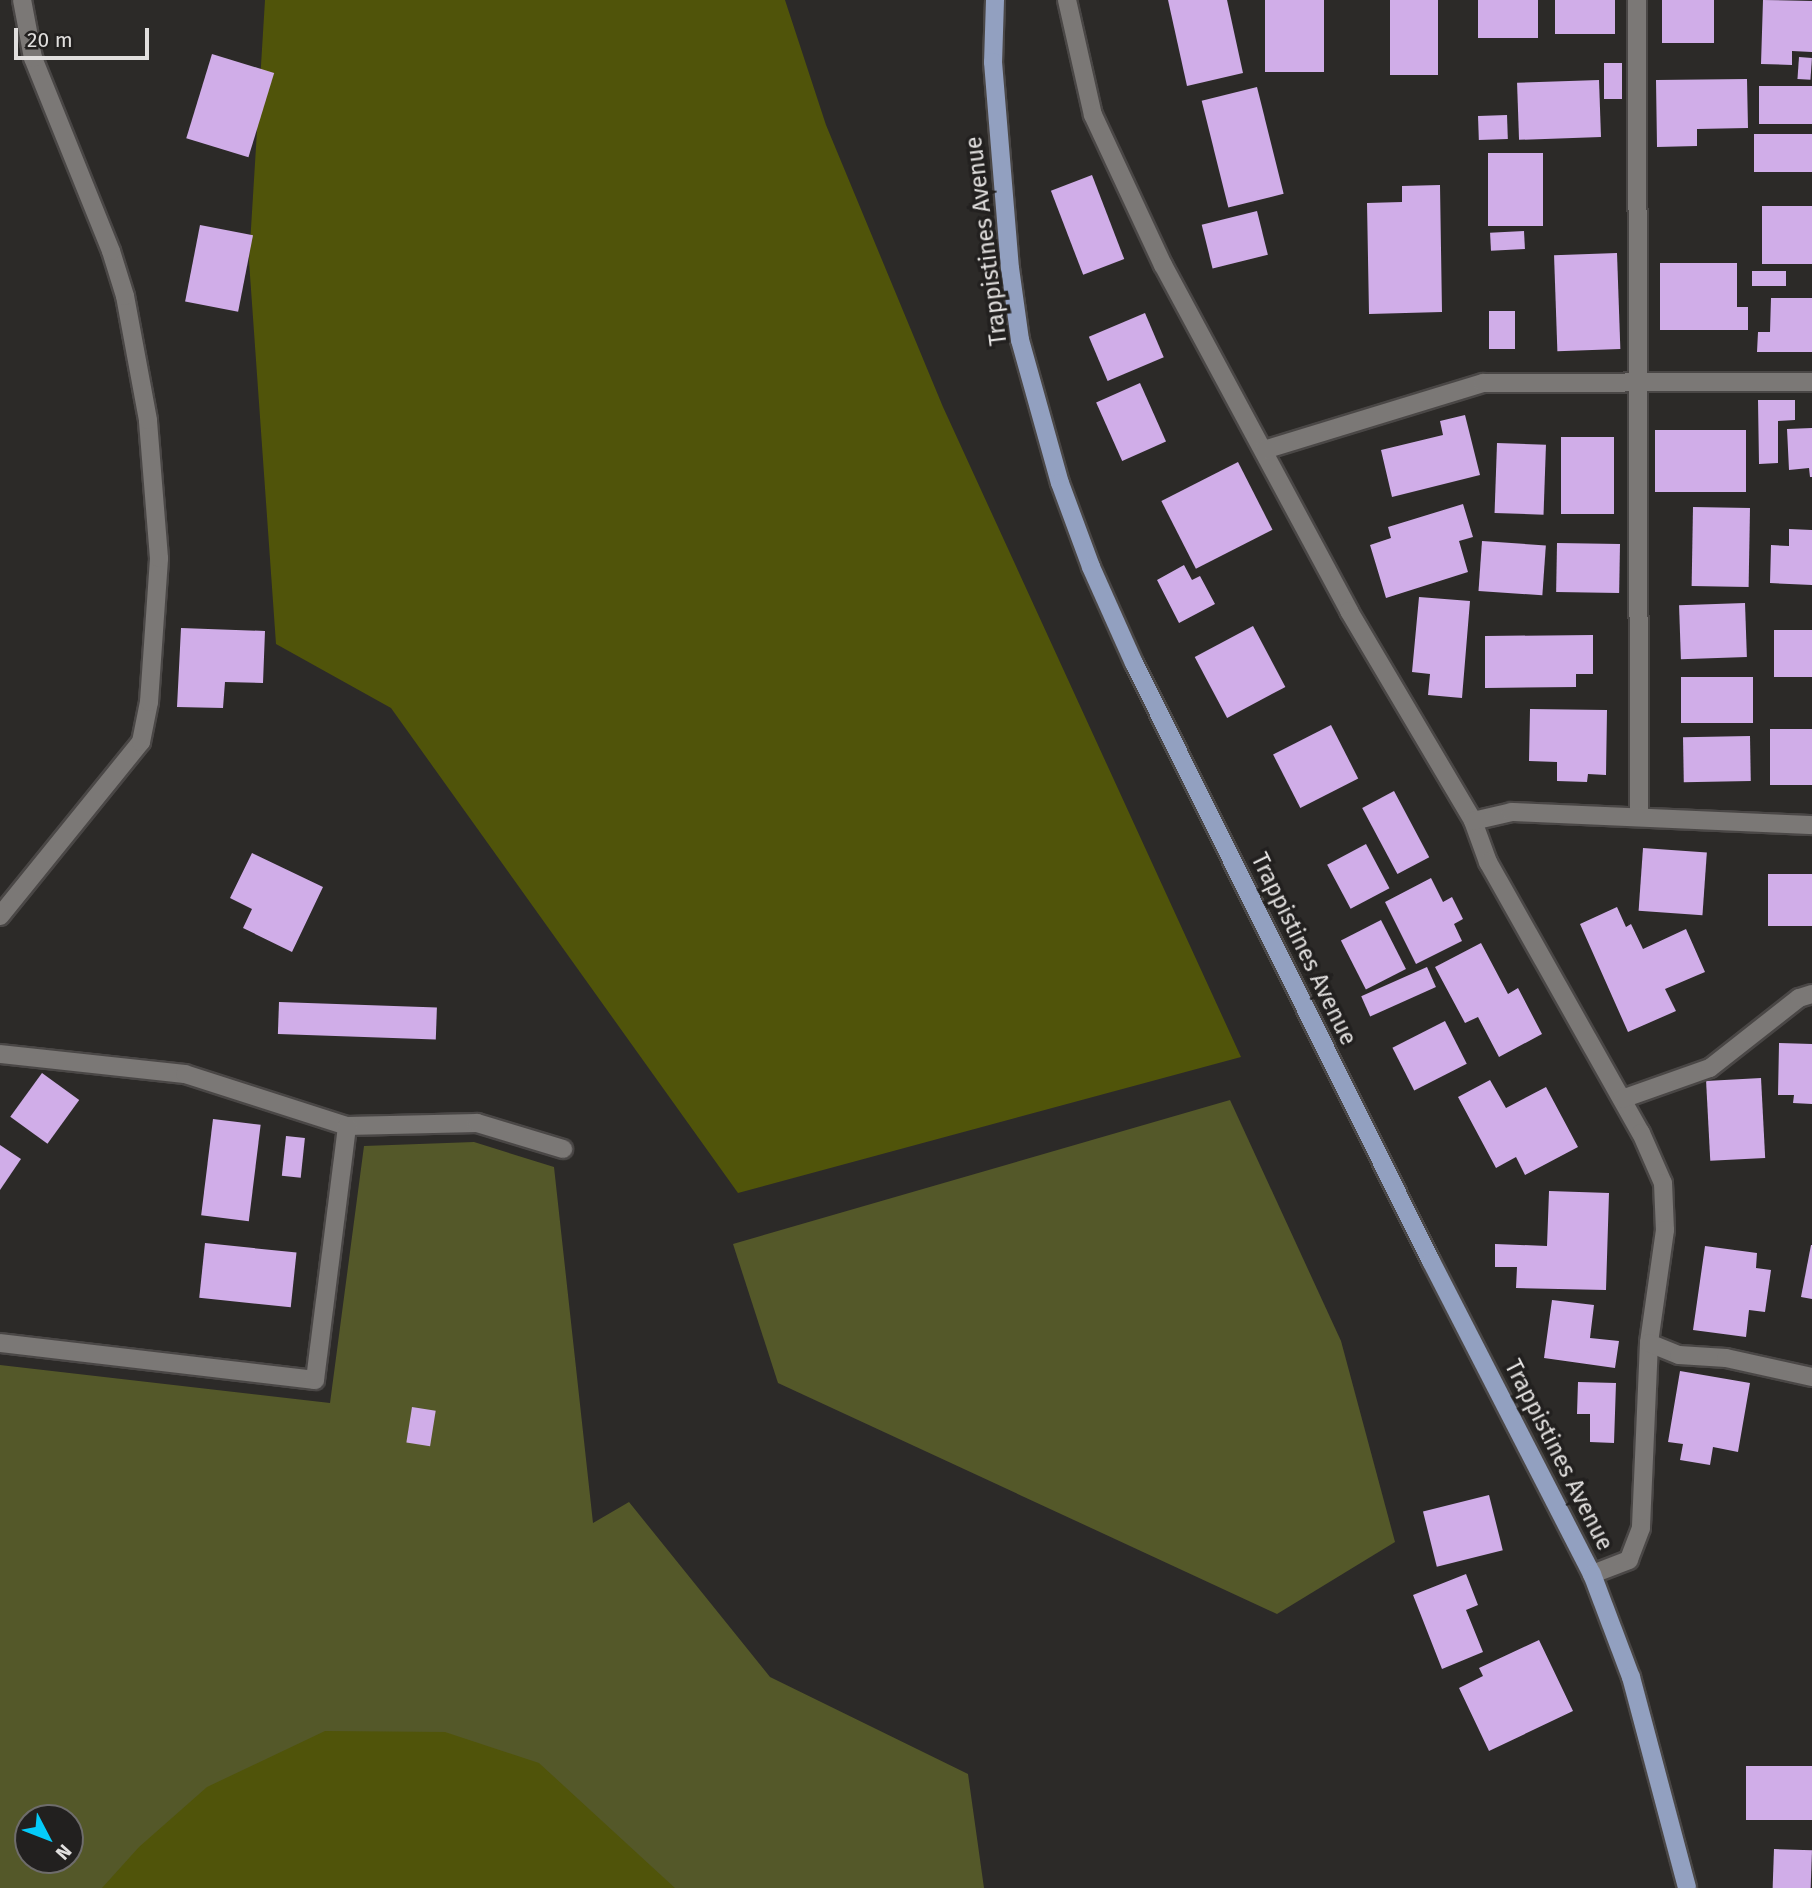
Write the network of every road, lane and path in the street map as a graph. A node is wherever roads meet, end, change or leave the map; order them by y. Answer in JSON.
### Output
{"nodes":[{"id":1,"x":22,"y":0,"type":"edge"},
{"id":2,"x":995,"y":0,"type":"edge"},
{"id":3,"x":1067,"y":0,"type":"edge"},
{"id":4,"x":1637,"y":0,"type":"edge"},
{"id":5,"x":1812,"y":382,"type":"edge"},
{"id":6,"x":1638,"y":383,"type":"junction"},
{"id":7,"x":1264,"y":450,"type":"junction"},
{"id":8,"x":1639,"y":816,"type":"junction"},
{"id":9,"x":1473,"y":821,"type":"junction"},
{"id":10,"x":1812,"y":825,"type":"edge"},
{"id":11,"x":0,"y":916,"type":"edge"},
{"id":12,"x":1812,"y":994,"type":"edge"},
{"id":13,"x":0,"y":1054,"type":"edge"},
{"id":14,"x":1622,"y":1099,"type":"junction"},
{"id":15,"x":347,"y":1126,"type":"junction"},
{"id":16,"x":563,"y":1149,"type":"dead end"},
{"id":17,"x":0,"y":1343,"type":"edge"},
{"id":18,"x":1649,"y":1343,"type":"junction"},
{"id":19,"x":1812,"y":1377,"type":"edge"},
{"id":20,"x":1592,"y":1574,"type":"junction"},
{"id":21,"x":1687,"y":1888,"type":"edge"}],
"edges":[{"from":1,"to":11,"type":"street"},
{"from":2,"to":20,"type":"main road","name":"Trappistines Avenue"},
{"from":3,"to":7,"type":"street"},
{"from":4,"to":6,"type":"street"},
{"from":5,"to":6,"type":"street"},
{"from":6,"to":7,"type":"street"},
{"from":6,"to":8,"type":"street"},
{"from":7,"to":9,"type":"street"},
{"from":8,"to":9,"type":"street"},
{"from":8,"to":10,"type":"street"},
{"from":9,"to":14,"type":"street"},
{"from":12,"to":14,"type":"street"},
{"from":13,"to":15,"type":"street"},
{"from":14,"to":18,"type":"street"},
{"from":15,"to":16,"type":"street"},
{"from":15,"to":17,"type":"street"},
{"from":18,"to":19,"type":"street"},
{"from":18,"to":20,"type":"street"},
{"from":20,"to":21,"type":"main road","name":"Trappistines Avenue"}]}
